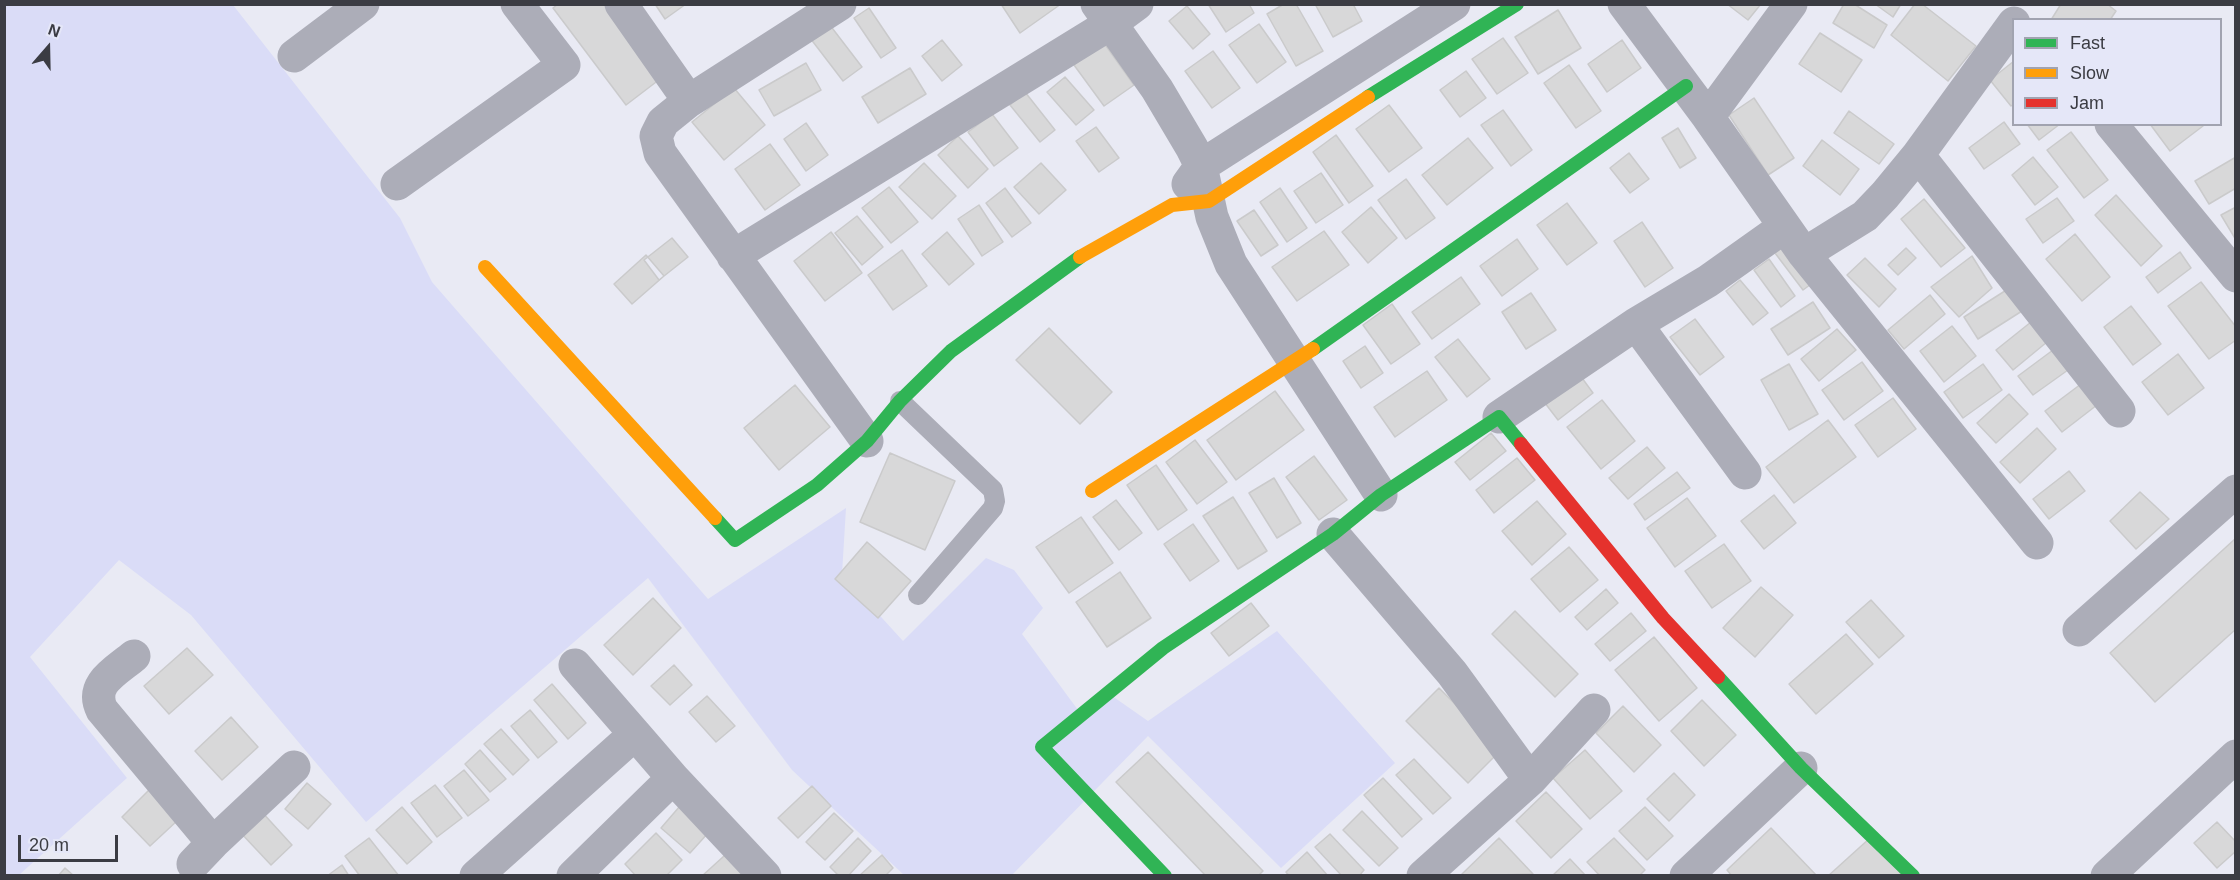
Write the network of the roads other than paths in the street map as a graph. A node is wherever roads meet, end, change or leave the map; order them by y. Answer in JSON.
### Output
{"nodes":[{"id":1,"x":363,"y":4,"type":"edge"},
{"id":2,"x":517,"y":4,"type":"edge"},
{"id":3,"x":621,"y":4,"type":"edge"},
{"id":4,"x":840,"y":4,"type":"edge"},
{"id":5,"x":1137,"y":4,"type":"edge"},
{"id":6,"x":1454,"y":4,"type":"edge"},
{"id":7,"x":1517,"y":4,"type":"edge"},
{"id":8,"x":1624,"y":4,"type":"edge"},
{"id":9,"x":1791,"y":4,"type":"edge"},
{"id":10,"x":1104,"y":14,"type":"edge"},
{"id":11,"x":2012,"y":27,"type":"edge"},
{"id":12,"x":294,"y":56,"type":"dead end"},
{"id":13,"x":1686,"y":86,"type":"junction"},
{"id":14,"x":689,"y":101,"type":"junction"},
{"id":15,"x":1708,"y":117,"type":"junction"},
{"id":16,"x":2113,"y":126,"type":"edge"},
{"id":17,"x":1918,"y":155,"type":"junction"},
{"id":18,"x":1201,"y":166,"type":"junction"},
{"id":19,"x":397,"y":184,"type":"dead end"},
{"id":20,"x":1209,"y":201,"type":"junction"},
{"id":21,"x":1172,"y":205,"type":"junction"},
{"id":22,"x":1784,"y":227,"type":"junction"},
{"id":23,"x":1804,"y":254,"type":"junction"},
{"id":24,"x":733,"y":255,"type":"junction"},
{"id":25,"x":485,"y":267,"type":"dead end"},
{"id":26,"x":2235,"y":276,"type":"edge"},
{"id":27,"x":1636,"y":324,"type":"junction"},
{"id":28,"x":1294,"y":363,"type":"junction"},
{"id":29,"x":900,"y":401,"type":"junction"},
{"id":30,"x":2119,"y":411,"type":"dead end"},
{"id":31,"x":1499,"y":417,"type":"junction"},
{"id":32,"x":867,"y":441,"type":"junction"},
{"id":33,"x":1745,"y":472,"type":"dead end"},
{"id":34,"x":1092,"y":491,"type":"dead end"},
{"id":35,"x":2235,"y":491,"type":"edge"},
{"id":36,"x":1381,"y":495,"type":"junction"},
{"id":37,"x":1333,"y":534,"type":"junction"},
{"id":38,"x":2037,"y":543,"type":"dead end"},
{"id":39,"x":918,"y":596,"type":"dead end"},
{"id":40,"x":2079,"y":630,"type":"dead end"},
{"id":41,"x":134,"y":656,"type":"dead end"},
{"id":42,"x":575,"y":665,"type":"dead end"},
{"id":43,"x":1594,"y":710,"type":"dead end"},
{"id":44,"x":635,"y":734,"type":"junction"},
{"id":45,"x":2235,"y":756,"type":"edge"},
{"id":46,"x":294,"y":767,"type":"dead end"},
{"id":47,"x":1801,"y":768,"type":"junction"},
{"id":48,"x":673,"y":778,"type":"junction"},
{"id":49,"x":1530,"y":780,"type":"junction"},
{"id":50,"x":197,"y":864,"type":"edge"},
{"id":51,"x":476,"y":876,"type":"edge"},
{"id":52,"x":573,"y":876,"type":"edge"},
{"id":53,"x":765,"y":876,"type":"edge"},
{"id":54,"x":1165,"y":876,"type":"edge"},
{"id":55,"x":1423,"y":876,"type":"edge"},
{"id":56,"x":1686,"y":876,"type":"edge"},
{"id":57,"x":1913,"y":876,"type":"edge"},
{"id":58,"x":2107,"y":876,"type":"edge"}],
"edges":[{"from":1,"to":12,"type":"street"},
{"from":2,"to":19,"type":"street"},
{"from":3,"to":14,"type":"street"},
{"from":4,"to":14,"type":"street"},
{"from":5,"to":10,"type":"street"},
{"from":6,"to":18,"type":"street"},
{"from":7,"to":20,"type":"street"},
{"from":8,"to":13,"type":"street"},
{"from":9,"to":15,"type":"street"},
{"from":10,"to":18,"type":"street"},
{"from":10,"to":24,"type":"street"},
{"from":11,"to":17,"type":"street"},
{"from":13,"to":15,"type":"street"},
{"from":13,"to":28,"type":"street"},
{"from":14,"to":24,"type":"street"},
{"from":15,"to":22,"type":"street"},
{"from":16,"to":26,"type":"street"},
{"from":17,"to":23,"type":"street"},
{"from":17,"to":30,"type":"street"},
{"from":18,"to":20,"type":"street"},
{"from":18,"to":21,"type":"street"},
{"from":20,"to":21,"type":"street"},
{"from":20,"to":28,"type":"street"},
{"from":21,"to":29,"type":"street"},
{"from":22,"to":23,"type":"street"},
{"from":22,"to":27,"type":"street"},
{"from":23,"to":38,"type":"street"},
{"from":24,"to":32,"type":"street"},
{"from":25,"to":32,"type":"street"},
{"from":27,"to":31,"type":"street"},
{"from":27,"to":33,"type":"street"},
{"from":28,"to":34,"type":"street"},
{"from":28,"to":36,"type":"street"},
{"from":29,"to":32,"type":"street"},
{"from":29,"to":39,"type":"lane"},
{"from":31,"to":36,"type":"street"},
{"from":31,"to":47,"type":"street"},
{"from":35,"to":40,"type":"street"},
{"from":36,"to":37,"type":"street"},
{"from":37,"to":49,"type":"street"},
{"from":37,"to":54,"type":"street"},
{"from":41,"to":50,"type":"street"},
{"from":42,"to":44,"type":"street"},
{"from":43,"to":49,"type":"street"},
{"from":44,"to":48,"type":"street"},
{"from":44,"to":51,"type":"street"},
{"from":45,"to":58,"type":"street"},
{"from":46,"to":50,"type":"street"},
{"from":47,"to":56,"type":"street"},
{"from":47,"to":57,"type":"street"},
{"from":48,"to":52,"type":"street"},
{"from":48,"to":53,"type":"street"},
{"from":49,"to":55,"type":"street"}]}
